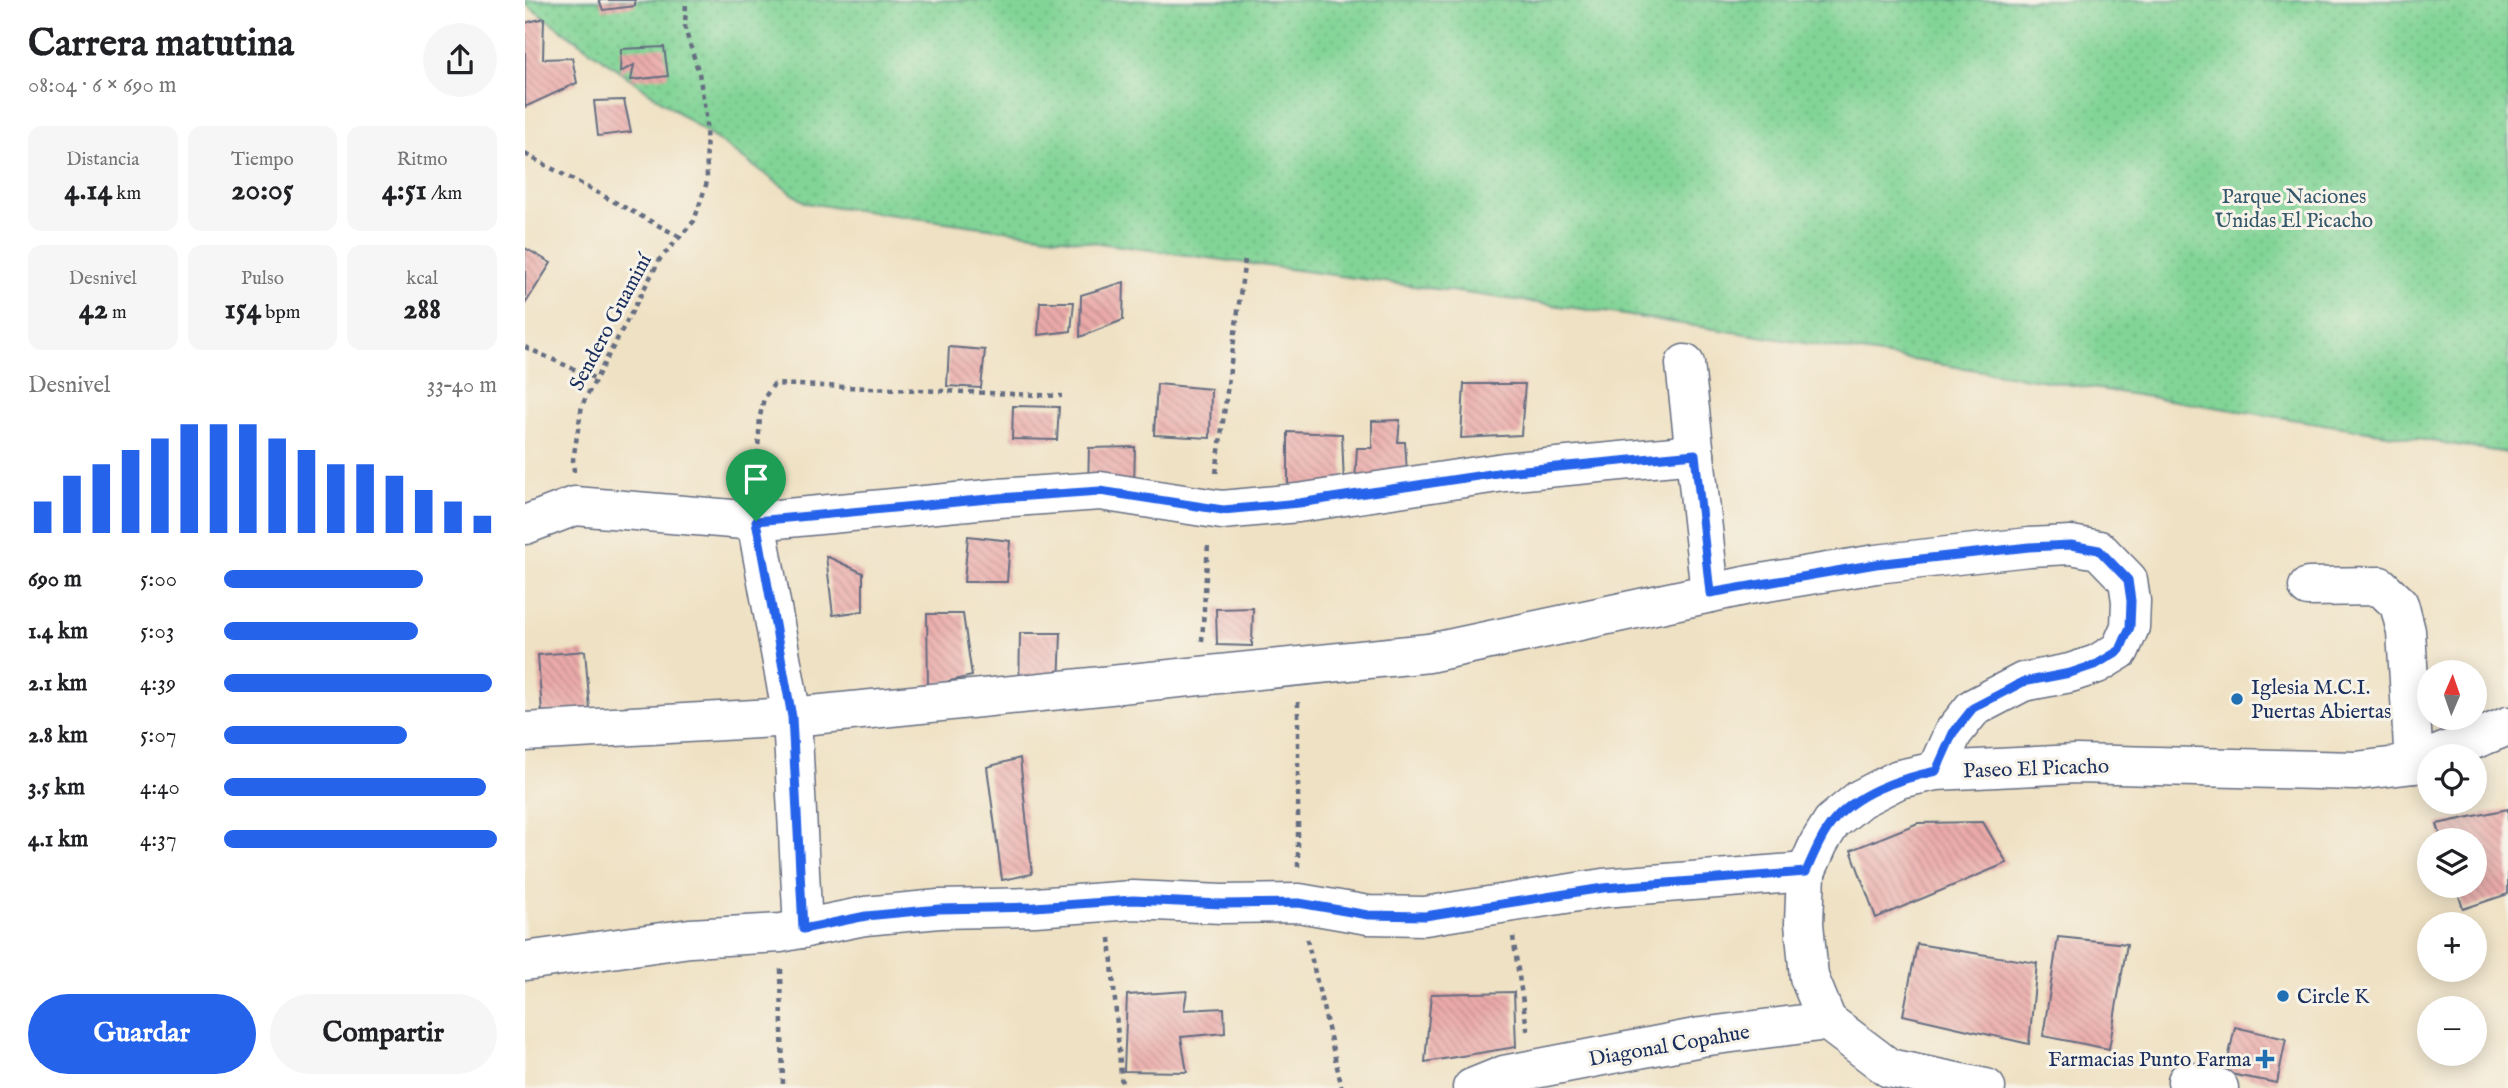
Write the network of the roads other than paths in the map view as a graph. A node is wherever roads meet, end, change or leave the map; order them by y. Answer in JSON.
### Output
{"nodes":[{"id":1,"x":1685,"y":363,"type":"dead end"},
{"id":2,"x":1695,"y":454,"type":"junction"},
{"id":3,"x":756,"y":521,"type":"junction"},
{"id":4,"x":525,"y":525,"type":"edge"},
{"id":5,"x":2308,"y":587,"type":"dead end"},
{"id":6,"x":1710,"y":593,"type":"junction"},
{"id":7,"x":792,"y":717,"type":"junction"},
{"id":8,"x":2508,"y":726,"type":"edge"},
{"id":9,"x":525,"y":732,"type":"edge"},
{"id":10,"x":2424,"y":744,"type":"edge"},
{"id":11,"x":2463,"y":744,"type":"edge"},
{"id":12,"x":2417,"y":761,"type":"edge"},
{"id":13,"x":1936,"y":771,"type":"junction"},
{"id":14,"x":1806,"y":872,"type":"junction"},
{"id":15,"x":792,"y":931,"type":"junction"},
{"id":16,"x":525,"y":961,"type":"edge"},
{"id":17,"x":1827,"y":1021,"type":"junction"},
{"id":18,"x":1472,"y":1088,"type":"edge"},
{"id":19,"x":1986,"y":1088,"type":"edge"}],
"edges":[{"from":1,"to":2,"type":"street"},
{"from":2,"to":3,"type":"street"},
{"from":2,"to":6,"type":"street"},
{"from":3,"to":4,"type":"street"},
{"from":3,"to":7,"type":"street"},
{"from":5,"to":10,"type":"street"},
{"from":6,"to":7,"type":"street"},
{"from":6,"to":13,"type":"street"},
{"from":7,"to":9,"type":"street"},
{"from":7,"to":15,"type":"street"},
{"from":8,"to":11,"type":"street","name":"Paseo El Picacho"},
{"from":12,"to":13,"type":"street","name":"Paseo El Picacho"},
{"from":13,"to":14,"type":"street","name":"Paseo El Picacho"},
{"from":14,"to":15,"type":"street"},
{"from":14,"to":17,"type":"street","name":"Paseo El Picacho"},
{"from":15,"to":16,"type":"street"},
{"from":17,"to":18,"type":"street","name":"Diagonal Copahue"},
{"from":17,"to":19,"type":"street"}]}
